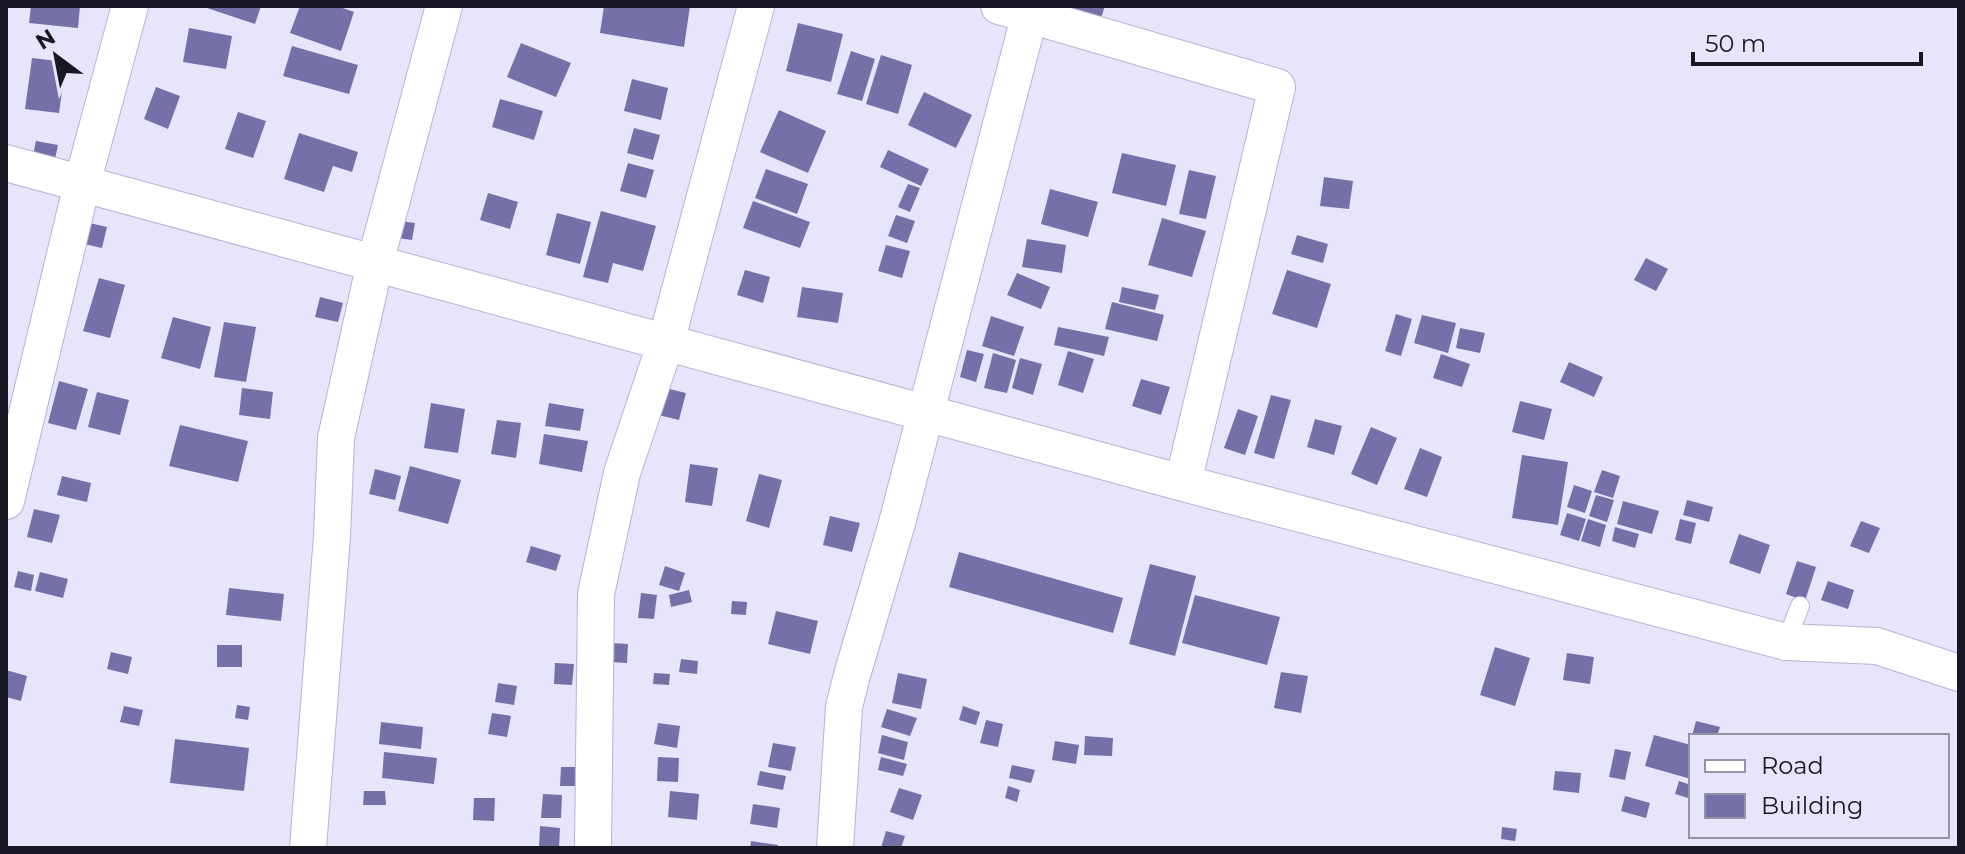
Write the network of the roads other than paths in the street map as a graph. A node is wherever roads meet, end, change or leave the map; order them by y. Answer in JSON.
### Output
{"nodes":[{"id":1,"x":130,"y":6,"type":"edge"},
{"id":2,"x":444,"y":6,"type":"edge"},
{"id":3,"x":756,"y":6,"type":"edge"},
{"id":4,"x":1021,"y":9,"type":"edge"},
{"id":5,"x":6,"y":163,"type":"edge"},
{"id":6,"x":82,"y":184,"type":"junction"},
{"id":7,"x":375,"y":263,"type":"junction"},
{"id":8,"x":666,"y":342,"type":"junction"},
{"id":9,"x":925,"y":413,"type":"junction"},
{"id":10,"x":1183,"y":483,"type":"junction"},
{"id":11,"x":6,"y":501,"type":"edge"},
{"id":12,"x":1800,"y":606,"type":"dead end"},
{"id":13,"x":1786,"y":642,"type":"junction"},
{"id":14,"x":1959,"y":673,"type":"edge"},
{"id":15,"x":308,"y":848,"type":"edge"},
{"id":16,"x":593,"y":848,"type":"edge"},
{"id":17,"x":835,"y":848,"type":"edge"}],
"edges":[{"from":1,"to":6,"type":"street"},
{"from":2,"to":7,"type":"street"},
{"from":3,"to":8,"type":"street"},
{"from":4,"to":9,"type":"street"},
{"from":4,"to":10,"type":"street"},
{"from":5,"to":6,"type":"street"},
{"from":6,"to":7,"type":"street"},
{"from":6,"to":11,"type":"street"},
{"from":7,"to":8,"type":"street"},
{"from":7,"to":15,"type":"street"},
{"from":8,"to":9,"type":"street"},
{"from":8,"to":16,"type":"street"},
{"from":9,"to":10,"type":"street"},
{"from":9,"to":17,"type":"street"},
{"from":10,"to":13,"type":"street"},
{"from":12,"to":13,"type":"lane"},
{"from":13,"to":14,"type":"street"}]}
